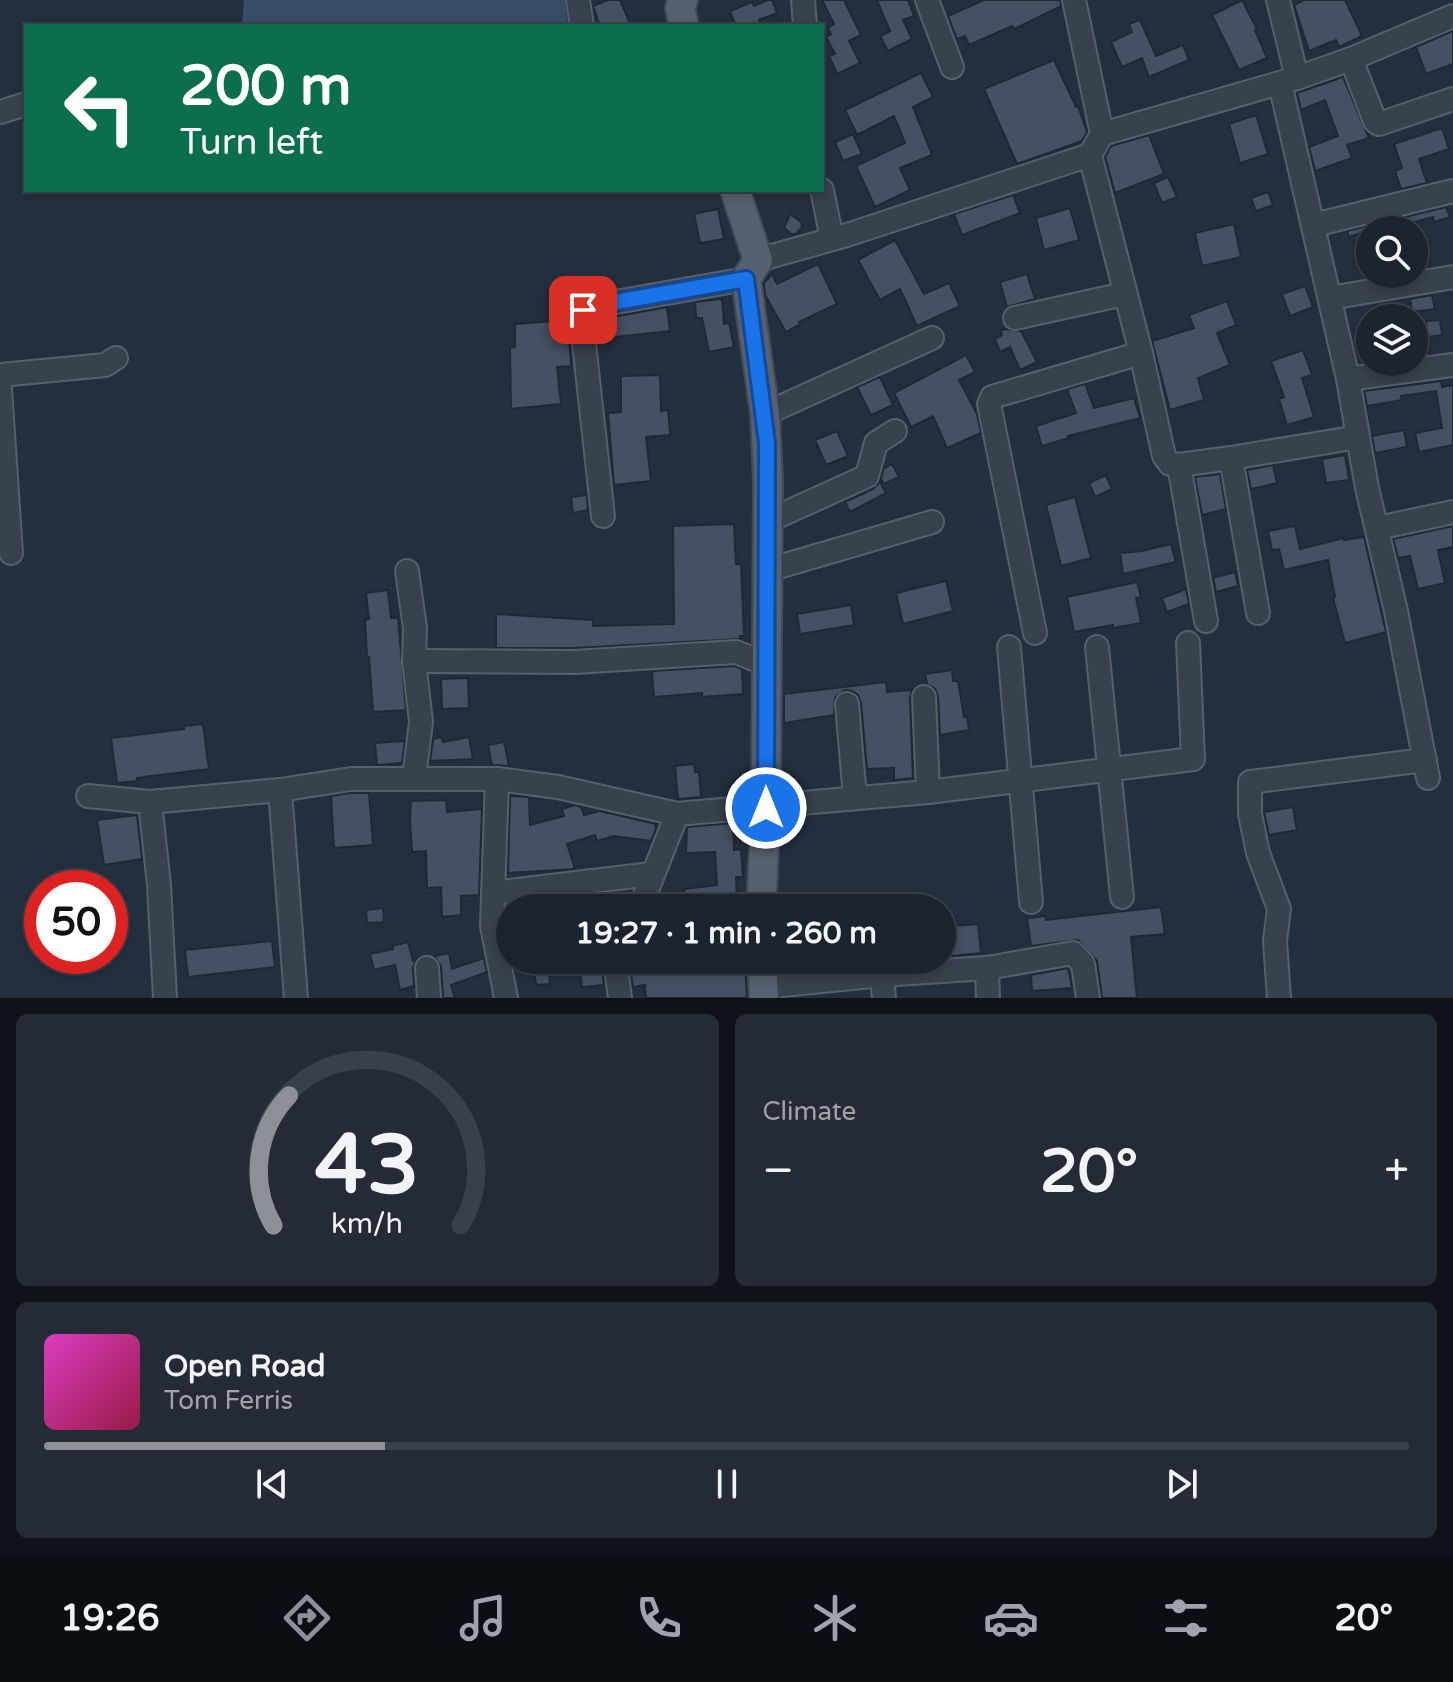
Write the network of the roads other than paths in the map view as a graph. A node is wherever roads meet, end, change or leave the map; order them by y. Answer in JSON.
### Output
{"nodes":[{"id":1,"x":578,"y":0,"type":"edge"},
{"id":2,"x":683,"y":0,"type":"edge"},
{"id":3,"x":803,"y":0,"type":"edge"},
{"id":4,"x":927,"y":0,"type":"edge"},
{"id":5,"x":1074,"y":0,"type":"edge"},
{"id":6,"x":1285,"y":3,"type":"edge"},
{"id":7,"x":1453,"y":16,"type":"edge"},
{"id":8,"x":582,"y":24,"type":"edge"},
{"id":9,"x":684,"y":24,"type":"edge"},
{"id":10,"x":805,"y":24,"type":"edge"},
{"id":11,"x":1351,"y":59,"type":"junction"},
{"id":12,"x":952,"y":67,"type":"dead end"},
{"id":13,"x":1288,"y":80,"type":"junction"},
{"id":14,"x":1453,"y":99,"type":"edge"},
{"id":15,"x":24,"y":105,"type":"edge"},
{"id":16,"x":0,"y":112,"type":"edge"},
{"id":17,"x":1102,"y":134,"type":"junction"},
{"id":18,"x":1090,"y":155,"type":"junction"},
{"id":19,"x":1453,"y":191,"type":"edge"},
{"id":20,"x":735,"y":192,"type":"edge"},
{"id":21,"x":822,"y":192,"type":"edge"},
{"id":22,"x":1314,"y":225,"type":"junction"},
{"id":23,"x":832,"y":239,"type":"junction"},
{"id":24,"x":752,"y":270,"type":"junction"},
{"id":25,"x":1453,"y":277,"type":"edge"},
{"id":26,"x":1124,"y":294,"type":"junction"},
{"id":27,"x":1330,"y":298,"type":"junction"},
{"id":28,"x":1015,"y":318,"type":"dead end"},
{"id":29,"x":932,"y":338,"type":"dead end"},
{"id":30,"x":1141,"y":353,"type":"junction"},
{"id":31,"x":116,"y":358,"type":"dead end"},
{"id":32,"x":1453,"y":365,"type":"edge"},
{"id":33,"x":0,"y":375,"type":"edge"},
{"id":34,"x":1348,"y":379,"type":"junction"},
{"id":35,"x":0,"y":388,"type":"edge"},
{"id":36,"x":765,"y":414,"type":"junction"},
{"id":37,"x":895,"y":431,"type":"dead end"},
{"id":38,"x":1358,"y":437,"type":"junction"},
{"id":39,"x":1231,"y":458,"type":"junction"},
{"id":40,"x":1179,"y":465,"type":"junction"},
{"id":41,"x":1453,"y":512,"type":"edge"},
{"id":42,"x":603,"y":516,"type":"dead end"},
{"id":43,"x":768,"y":521,"type":"junction"},
{"id":44,"x":932,"y":522,"type":"dead end"},
{"id":45,"x":1378,"y":528,"type":"junction"},
{"id":46,"x":11,"y":553,"type":"dead end"},
{"id":47,"x":768,"y":570,"type":"junction"},
{"id":48,"x":407,"y":571,"type":"dead end"},
{"id":49,"x":1258,"y":613,"type":"dead end"},
{"id":50,"x":1206,"y":621,"type":"dead end"},
{"id":51,"x":1035,"y":633,"type":"dead end"},
{"id":52,"x":1188,"y":643,"type":"dead end"},
{"id":53,"x":1009,"y":647,"type":"dead end"},
{"id":54,"x":1097,"y":647,"type":"dead end"},
{"id":55,"x":414,"y":661,"type":"junction"},
{"id":56,"x":766,"y":664,"type":"junction"},
{"id":57,"x":924,"y":697,"type":"dead end"},
{"id":58,"x":847,"y":704,"type":"dead end"},
{"id":59,"x":1110,"y":770,"type":"junction"},
{"id":60,"x":414,"y":778,"type":"junction"},
{"id":61,"x":497,"y":779,"type":"junction"},
{"id":62,"x":1020,"y":780,"type":"junction"},
{"id":63,"x":280,"y":790,"type":"junction"},
{"id":64,"x":928,"y":792,"type":"junction"},
{"id":65,"x":88,"y":796,"type":"dead end"},
{"id":66,"x":855,"y":798,"type":"junction"},
{"id":67,"x":150,"y":802,"type":"junction"},
{"id":68,"x":766,"y":808,"type":"junction"},
{"id":69,"x":677,"y":814,"type":"junction"},
{"id":70,"x":651,"y":874,"type":"junction"},
{"id":71,"x":493,"y":893,"type":"junction"},
{"id":72,"x":645,"y":894,"type":"edge"},
{"id":73,"x":762,"y":894,"type":"edge"},
{"id":74,"x":1122,"y":897,"type":"dead end"},
{"id":75,"x":1031,"y":902,"type":"dead end"},
{"id":76,"x":427,"y":968,"type":"dead end"},
{"id":77,"x":987,"y":968,"type":"junction"},
{"id":78,"x":617,"y":974,"type":"edge"},
{"id":79,"x":882,"y":975,"type":"junction"},
{"id":80,"x":763,"y":982,"type":"edge"},
{"id":81,"x":165,"y":998,"type":"edge"},
{"id":82,"x":296,"y":998,"type":"edge"},
{"id":83,"x":429,"y":998,"type":"edge"},
{"id":84,"x":506,"y":998,"type":"edge"},
{"id":85,"x":620,"y":998,"type":"edge"},
{"id":86,"x":884,"y":998,"type":"edge"},
{"id":87,"x":988,"y":998,"type":"edge"},
{"id":88,"x":1088,"y":998,"type":"edge"},
{"id":89,"x":1279,"y":998,"type":"edge"}],
"edges":[{"from":1,"to":8,"type":"street"},
{"from":2,"to":9,"type":"main road"},
{"from":3,"to":10,"type":"street"},
{"from":4,"to":12,"type":"street"},
{"from":5,"to":17,"type":"street"},
{"from":6,"to":13,"type":"street"},
{"from":7,"to":11,"type":"street"},
{"from":11,"to":13,"type":"street"},
{"from":11,"to":14,"type":"street"},
{"from":13,"to":17,"type":"street"},
{"from":13,"to":22,"type":"street"},
{"from":15,"to":16,"type":"street"},
{"from":17,"to":18,"type":"street"},
{"from":18,"to":23,"type":"street"},
{"from":18,"to":26,"type":"street"},
{"from":19,"to":22,"type":"street"},
{"from":20,"to":24,"type":"main road"},
{"from":21,"to":23,"type":"street"},
{"from":22,"to":27,"type":"street"},
{"from":23,"to":24,"type":"street"},
{"from":24,"to":36,"type":"main road"},
{"from":24,"to":42,"type":"street"},
{"from":25,"to":27,"type":"street"},
{"from":26,"to":28,"type":"street"},
{"from":26,"to":30,"type":"street"},
{"from":27,"to":34,"type":"street"},
{"from":29,"to":36,"type":"street"},
{"from":30,"to":40,"type":"street"},
{"from":30,"to":51,"type":"street"},
{"from":31,"to":33,"type":"street"},
{"from":32,"to":34,"type":"street"},
{"from":34,"to":38,"type":"street"},
{"from":35,"to":46,"type":"street"},
{"from":36,"to":43,"type":"main road"},
{"from":37,"to":43,"type":"street"},
{"from":38,"to":39,"type":"street"},
{"from":38,"to":45,"type":"street"},
{"from":39,"to":40,"type":"street"},
{"from":39,"to":49,"type":"street"},
{"from":40,"to":50,"type":"street"},
{"from":41,"to":45,"type":"street"},
{"from":43,"to":47,"type":"main road"},
{"from":44,"to":47,"type":"street"},
{"from":45,"to":89,"type":"street"},
{"from":47,"to":56,"type":"main road"},
{"from":48,"to":55,"type":"street"},
{"from":52,"to":59,"type":"street"},
{"from":53,"to":62,"type":"street"},
{"from":54,"to":59,"type":"street"},
{"from":55,"to":56,"type":"street"},
{"from":55,"to":60,"type":"street"},
{"from":56,"to":68,"type":"main road"},
{"from":57,"to":64,"type":"street"},
{"from":58,"to":66,"type":"street"},
{"from":59,"to":62,"type":"street"},
{"from":59,"to":74,"type":"street"},
{"from":60,"to":61,"type":"street"},
{"from":60,"to":63,"type":"street"},
{"from":61,"to":69,"type":"street"},
{"from":61,"to":71,"type":"street"},
{"from":62,"to":64,"type":"street"},
{"from":62,"to":75,"type":"street"},
{"from":63,"to":67,"type":"street"},
{"from":63,"to":82,"type":"street"},
{"from":64,"to":66,"type":"street"},
{"from":65,"to":67,"type":"street"},
{"from":66,"to":68,"type":"street"},
{"from":67,"to":81,"type":"street"},
{"from":68,"to":69,"type":"street"},
{"from":68,"to":73,"type":"main road"},
{"from":69,"to":70,"type":"street"},
{"from":70,"to":71,"type":"street"},
{"from":70,"to":72,"type":"street"},
{"from":71,"to":84,"type":"street"},
{"from":76,"to":83,"type":"street"},
{"from":77,"to":79,"type":"street"},
{"from":77,"to":87,"type":"street"},
{"from":77,"to":88,"type":"street"},
{"from":78,"to":85,"type":"street"},
{"from":79,"to":80,"type":"street"},
{"from":79,"to":86,"type":"street"}]}
